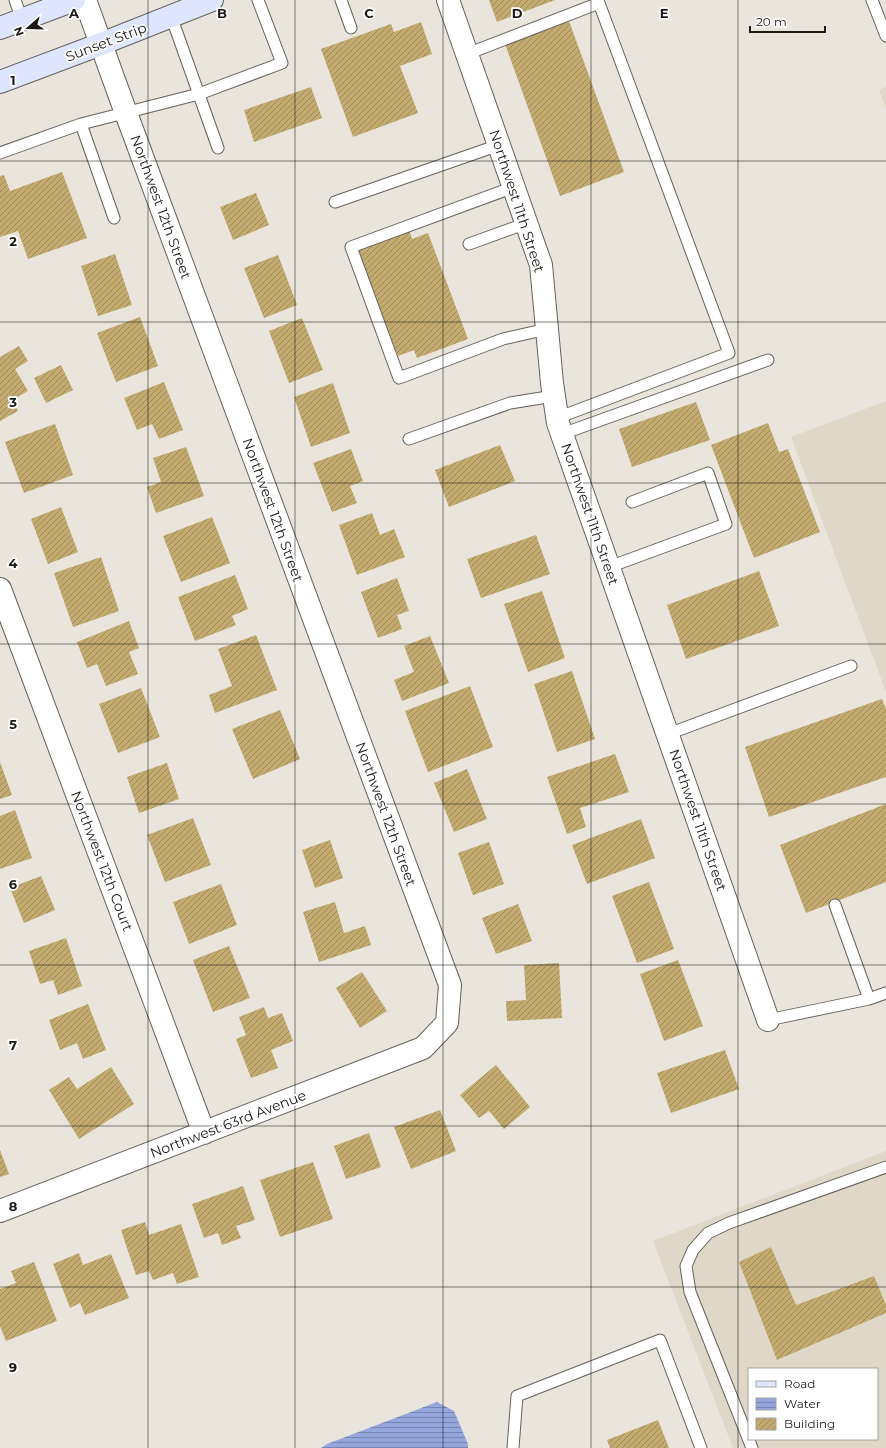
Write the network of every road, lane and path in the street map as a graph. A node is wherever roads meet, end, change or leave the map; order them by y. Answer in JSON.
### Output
{"nodes":[{"id":1,"x":74,"y":0,"type":"edge"},
{"id":2,"x":85,"y":0,"type":"edge"},
{"id":3,"x":212,"y":0,"type":"edge"},
{"id":4,"x":258,"y":0,"type":"edge"},
{"id":5,"x":341,"y":0,"type":"edge"},
{"id":6,"x":448,"y":0,"type":"edge"},
{"id":7,"x":872,"y":0,"type":"edge"},
{"id":8,"x":18,"y":10,"type":"edge"},
{"id":9,"x":171,"y":16,"type":"junction"},
{"id":10,"x":0,"y":28,"type":"edge"},
{"id":11,"x":351,"y":28,"type":"dead end"},
{"id":12,"x":886,"y":36,"type":"edge"},
{"id":13,"x":101,"y":44,"type":"junction"},
{"id":14,"x":467,"y":54,"type":"junction"},
{"id":15,"x":0,"y":82,"type":"edge"},
{"id":16,"x":199,"y":94,"type":"junction"},
{"id":17,"x":126,"y":113,"type":"junction"},
{"id":18,"x":82,"y":124,"type":"junction"},
{"id":19,"x":499,"y":144,"type":"junction"},
{"id":20,"x":218,"y":148,"type":"dead end"},
{"id":21,"x":0,"y":153,"type":"edge"},
{"id":22,"x":514,"y":187,"type":"junction"},
{"id":23,"x":335,"y":202,"type":"dead end"},
{"id":24,"x":114,"y":218,"type":"dead end"},
{"id":25,"x":526,"y":223,"type":"junction"},
{"id":26,"x":469,"y":244,"type":"dead end"},
{"id":27,"x":547,"y":329,"type":"junction"},
{"id":28,"x":768,"y":360,"type":"dead end"},
{"id":29,"x":554,"y":396,"type":"junction"},
{"id":30,"x":560,"y":426,"type":"junction"},
{"id":31,"x":409,"y":439,"type":"dead end"},
{"id":32,"x":632,"y":502,"type":"dead end"},
{"id":33,"x":609,"y":567,"type":"junction"},
{"id":34,"x":0,"y":589,"type":"edge"},
{"id":35,"x":851,"y":666,"type":"dead end"},
{"id":36,"x":668,"y":734,"type":"junction"},
{"id":37,"x":834,"y":905,"type":"dead end"},
{"id":38,"x":886,"y":992,"type":"edge"},
{"id":39,"x":869,"y":998,"type":"junction"},
{"id":40,"x":768,"y":1020,"type":"joint"},
{"id":41,"x":447,"y":1022,"type":"joint"},
{"id":42,"x":204,"y":1133,"type":"junction"},
{"id":43,"x":886,"y":1167,"type":"edge"},
{"id":44,"x":0,"y":1211,"type":"edge"},
{"id":45,"x":748,"y":1438,"type":"edge"},
{"id":46,"x":513,"y":1448,"type":"edge"},
{"id":47,"x":701,"y":1448,"type":"edge"}],
"edges":[{"from":1,"to":8,"type":"street"},
{"from":2,"to":13,"type":"street","name":"Northwest 12th Street"},
{"from":3,"to":9,"type":"street","name":"Sunset Strip"},
{"from":4,"to":16,"type":"lane"},
{"from":5,"to":11,"type":"lane"},
{"from":6,"to":14,"type":"street","name":"Northwest 11th Street"},
{"from":7,"to":12,"type":"lane"},
{"from":8,"to":10,"type":"street"},
{"from":9,"to":13,"type":"street","name":"Sunset Strip"},
{"from":9,"to":16,"type":"lane"},
{"from":13,"to":15,"type":"street","name":"Sunset Strip"},
{"from":13,"to":17,"type":"street","name":"Northwest 12th Street"},
{"from":14,"to":19,"type":"street","name":"Northwest 11th Street"},
{"from":14,"to":30,"type":"lane"},
{"from":16,"to":17,"type":"lane"},
{"from":16,"to":20,"type":"lane"},
{"from":17,"to":18,"type":"lane"},
{"from":17,"to":41,"type":"street","name":"Northwest 12th Street"},
{"from":18,"to":21,"type":"lane"},
{"from":18,"to":24,"type":"lane"},
{"from":19,"to":22,"type":"street","name":"Northwest 11th Street"},
{"from":19,"to":23,"type":"lane"},
{"from":22,"to":25,"type":"street","name":"Northwest 11th Street"},
{"from":22,"to":27,"type":"lane"},
{"from":25,"to":26,"type":"lane"},
{"from":25,"to":27,"type":"street","name":"Northwest 11th Street"},
{"from":27,"to":29,"type":"street","name":"Northwest 11th Street"},
{"from":28,"to":30,"type":"lane"},
{"from":29,"to":30,"type":"street","name":"Northwest 11th Street"},
{"from":29,"to":31,"type":"lane"},
{"from":30,"to":33,"type":"street","name":"Northwest 11th Street"},
{"from":32,"to":33,"type":"lane"},
{"from":33,"to":36,"type":"street","name":"Northwest 11th Street"},
{"from":34,"to":42,"type":"street","name":"Northwest 12th Court"},
{"from":35,"to":36,"type":"lane"},
{"from":36,"to":40,"type":"street","name":"Northwest 11th Street"},
{"from":37,"to":39,"type":"lane"},
{"from":38,"to":39,"type":"lane"},
{"from":39,"to":40,"type":"lane"},
{"from":41,"to":42,"type":"street","name":"Northwest 63rd Avenue"},
{"from":42,"to":44,"type":"street","name":"Northwest 63rd Avenue"},
{"from":43,"to":45,"type":"lane"},
{"from":46,"to":47,"type":"lane"}]}
